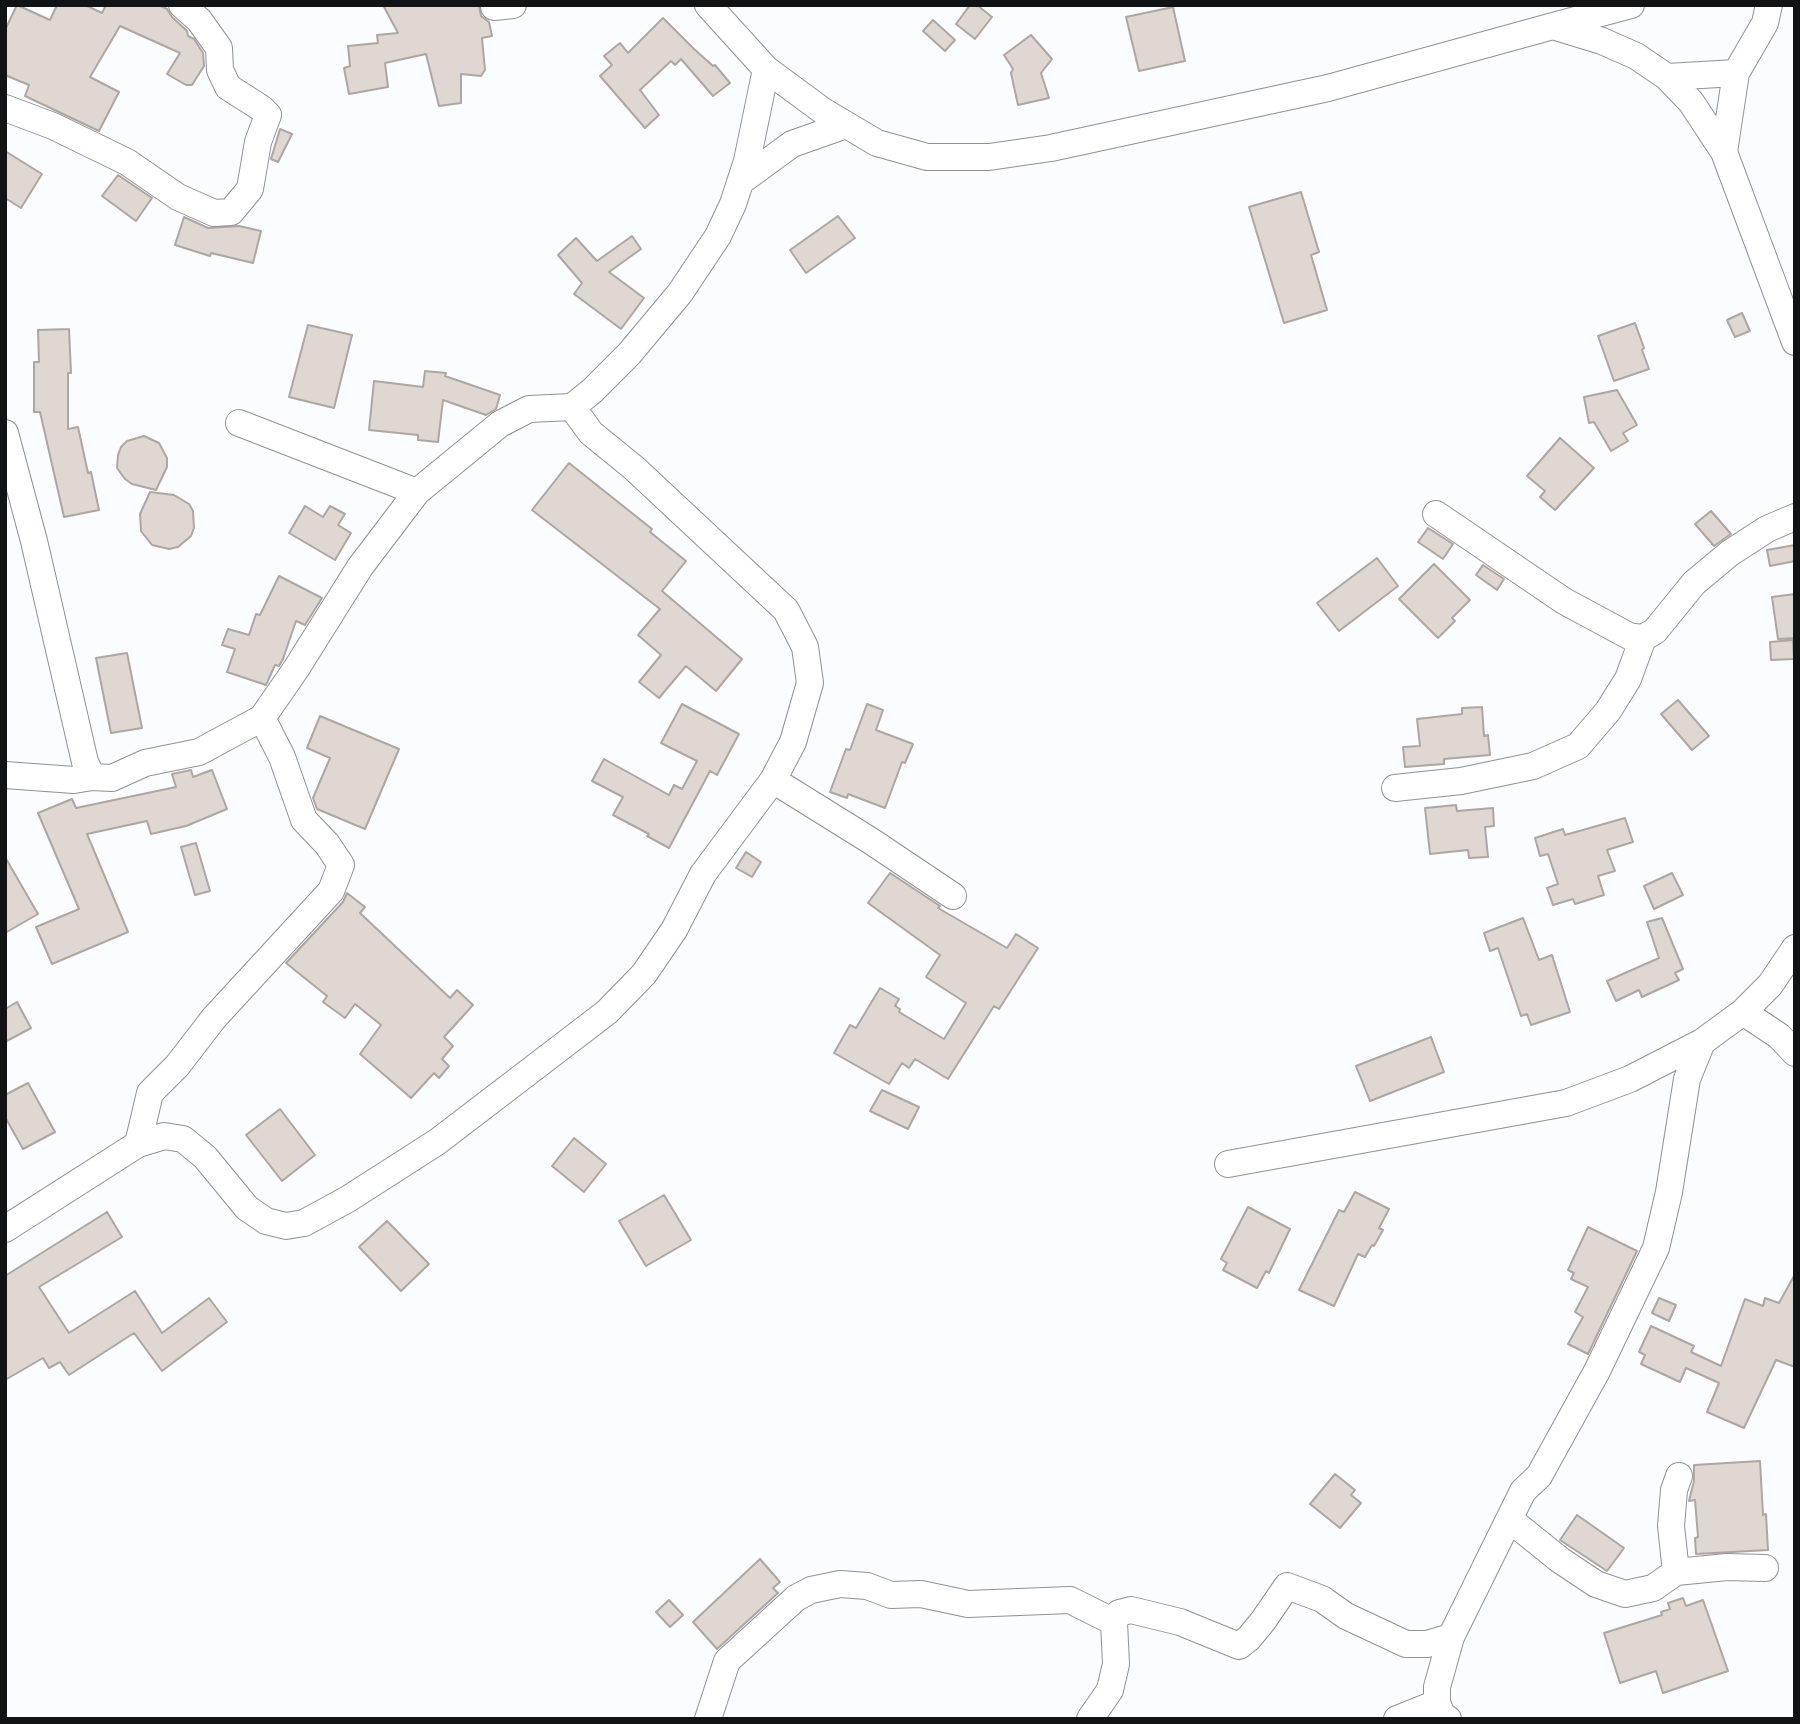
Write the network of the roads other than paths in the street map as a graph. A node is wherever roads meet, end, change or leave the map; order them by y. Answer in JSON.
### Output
{"nodes":[{"id":1,"x":182,"y":5,"type":"edge"},
{"id":2,"x":708,"y":5,"type":"edge"},
{"id":3,"x":1632,"y":5,"type":"edge"},
{"id":4,"x":1769,"y":5,"type":"edge"},
{"id":5,"x":1553,"y":26,"type":"junction"},
{"id":6,"x":766,"y":69,"type":"junction"},
{"id":7,"x":1737,"y":73,"type":"junction"},
{"id":8,"x":1667,"y":77,"type":"junction"},
{"id":9,"x":5,"y":108,"type":"edge"},
{"id":10,"x":846,"y":125,"type":"junction"},
{"id":11,"x":1724,"y":152,"type":"junction"},
{"id":12,"x":740,"y":182,"type":"junction"},
{"id":13,"x":1795,"y":342,"type":"edge"},
{"id":14,"x":572,"y":407,"type":"junction"},
{"id":15,"x":239,"y":423,"type":"dead end"},
{"id":16,"x":5,"y":433,"type":"edge"},
{"id":17,"x":417,"y":492,"type":"junction"},
{"id":18,"x":1436,"y":514,"type":"dead end"},
{"id":19,"x":1795,"y":517,"type":"edge"},
{"id":20,"x":1643,"y":638,"type":"junction"},
{"id":21,"x":262,"y":718,"type":"junction"},
{"id":22,"x":92,"y":777,"type":"junction"},
{"id":23,"x":8,"y":779,"type":"edge"},
{"id":24,"x":773,"y":780,"type":"junction"},
{"id":25,"x":1395,"y":788,"type":"dead end"},
{"id":26,"x":953,"y":896,"type":"dead end"},
{"id":27,"x":1795,"y":948,"type":"edge"},
{"id":28,"x":1743,"y":1012,"type":"junction"},
{"id":29,"x":1702,"y":1042,"type":"junction"},
{"id":30,"x":1795,"y":1053,"type":"edge"},
{"id":31,"x":138,"y":1144,"type":"junction"},
{"id":32,"x":1228,"y":1164,"type":"dead end"},
{"id":33,"x":5,"y":1229,"type":"edge"},
{"id":34,"x":1679,"y":1476,"type":"dead end"},
{"id":35,"x":1510,"y":1519,"type":"junction"},
{"id":36,"x":1489,"y":1563,"type":"dead end"},
{"id":37,"x":1765,"y":1568,"type":"dead end"},
{"id":38,"x":1676,"y":1572,"type":"junction"},
{"id":39,"x":1114,"y":1622,"type":"junction"},
{"id":40,"x":1451,"y":1637,"type":"junction"},
{"id":41,"x":1440,"y":1714,"type":"edge"},
{"id":42,"x":708,"y":1719,"type":"edge"},
{"id":43,"x":1090,"y":1719,"type":"edge"},
{"id":44,"x":1397,"y":1719,"type":"edge"}],
"edges":[{"from":1,"to":9,"type":"street"},
{"from":2,"to":6,"type":"street"},
{"from":3,"to":5,"type":"street"},
{"from":4,"to":7,"type":"street"},
{"from":5,"to":8,"type":"street"},
{"from":5,"to":10,"type":"street"},
{"from":6,"to":10,"type":"street"},
{"from":6,"to":12,"type":"street"},
{"from":7,"to":8,"type":"street"},
{"from":7,"to":11,"type":"street"},
{"from":8,"to":11,"type":"street"},
{"from":10,"to":12,"type":"street"},
{"from":11,"to":13,"type":"street"},
{"from":12,"to":14,"type":"street"},
{"from":14,"to":17,"type":"street"},
{"from":14,"to":24,"type":"street"},
{"from":15,"to":17,"type":"street"},
{"from":16,"to":22,"type":"street"},
{"from":17,"to":21,"type":"street"},
{"from":18,"to":20,"type":"street"},
{"from":19,"to":20,"type":"street"},
{"from":20,"to":25,"type":"street"},
{"from":21,"to":22,"type":"street"},
{"from":21,"to":31,"type":"street"},
{"from":22,"to":23,"type":"street"},
{"from":24,"to":26,"type":"street"},
{"from":24,"to":31,"type":"street"},
{"from":27,"to":28,"type":"street"},
{"from":28,"to":29,"type":"street"},
{"from":28,"to":30,"type":"street"},
{"from":29,"to":32,"type":"street"},
{"from":29,"to":35,"type":"street"},
{"from":31,"to":33,"type":"street"},
{"from":34,"to":38,"type":"street"},
{"from":35,"to":38,"type":"street"},
{"from":35,"to":40,"type":"street"},
{"from":36,"to":40,"type":"street"},
{"from":37,"to":38,"type":"street"},
{"from":39,"to":40,"type":"street"},
{"from":39,"to":42,"type":"street"},
{"from":39,"to":43,"type":"street"},
{"from":40,"to":41,"type":"street"},
{"from":41,"to":44,"type":"street"}]}
